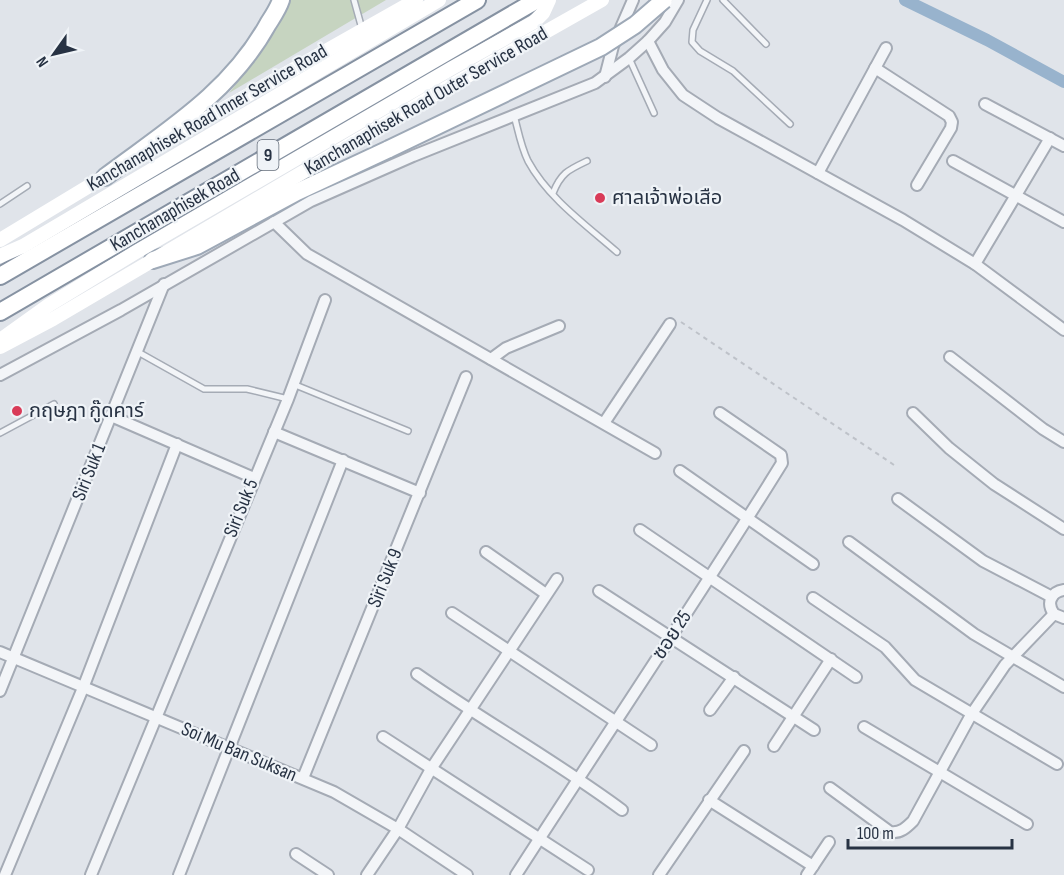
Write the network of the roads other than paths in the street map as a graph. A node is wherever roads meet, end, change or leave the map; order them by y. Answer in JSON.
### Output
{"nodes":[{"id":1,"x":281,"y":0,"type":"edge"},
{"id":2,"x":354,"y":0,"type":"edge"},
{"id":3,"x":416,"y":0,"type":"edge"},
{"id":4,"x":439,"y":0,"type":"edge"},
{"id":5,"x":477,"y":0,"type":"edge"},
{"id":6,"x":537,"y":0,"type":"edge"},
{"id":7,"x":549,"y":0,"type":"edge"},
{"id":8,"x":602,"y":0,"type":"edge"},
{"id":9,"x":633,"y":0,"type":"edge"},
{"id":10,"x":664,"y":0,"type":"edge"},
{"id":11,"x":678,"y":0,"type":"edge"},
{"id":12,"x":707,"y":0,"type":"edge"},
{"id":13,"x":723,"y":0,"type":"edge"},
{"id":14,"x":362,"y":29,"type":"junction"},
{"id":15,"x":648,"y":41,"type":"junction"},
{"id":16,"x":766,"y":44,"type":"dead end"},
{"id":17,"x":886,"y":48,"type":"dead end"},
{"id":18,"x":629,"y":58,"type":"junction"},
{"id":19,"x":875,"y":68,"type":"junction"},
{"id":20,"x":605,"y":77,"type":"junction"},
{"id":21,"x":985,"y":104,"type":"dead end"},
{"id":22,"x":654,"y":112,"type":"dead end"},
{"id":23,"x":514,"y":115,"type":"junction"},
{"id":24,"x":790,"y":124,"type":"dead end"},
{"id":25,"x":1050,"y":138,"type":"junction"},
{"id":26,"x":1064,"y":146,"type":"edge"},
{"id":27,"x":953,"y":160,"type":"dead end"},
{"id":28,"x":587,"y":161,"type":"dead end"},
{"id":29,"x":818,"y":173,"type":"junction"},
{"id":30,"x":105,"y":177,"type":"junction"},
{"id":31,"x":917,"y":184,"type":"dead end"},
{"id":32,"x":27,"y":186,"type":"dead end"},
{"id":33,"x":553,"y":193,"type":"junction"},
{"id":34,"x":1015,"y":195,"type":"junction"},
{"id":35,"x":0,"y":204,"type":"edge"},
{"id":36,"x":274,"y":222,"type":"junction"},
{"id":37,"x":1064,"y":222,"type":"edge"},
{"id":38,"x":0,"y":240,"type":"edge"},
{"id":39,"x":617,"y":252,"type":"dead end"},
{"id":40,"x":0,"y":256,"type":"edge"},
{"id":41,"x":153,"y":260,"type":"junction"},
{"id":42,"x":975,"y":264,"type":"junction"},
{"id":43,"x":0,"y":276,"type":"edge"},
{"id":44,"x":164,"y":284,"type":"junction"},
{"id":45,"x":325,"y":300,"type":"dead end"},
{"id":46,"x":0,"y":312,"type":"edge"},
{"id":47,"x":670,"y":324,"type":"road end"},
{"id":48,"x":559,"y":326,"type":"dead end"},
{"id":49,"x":1064,"y":330,"type":"edge"},
{"id":50,"x":0,"y":340,"type":"edge"},
{"id":51,"x":0,"y":347,"type":"edge"},
{"id":52,"x":138,"y":352,"type":"junction"},
{"id":53,"x":950,"y":357,"type":"dead end"},
{"id":54,"x":491,"y":359,"type":"junction"},
{"id":55,"x":0,"y":375,"type":"edge"},
{"id":56,"x":466,"y":377,"type":"dead end"},
{"id":57,"x":293,"y":384,"type":"junction"},
{"id":58,"x":288,"y":399,"type":"junction"},
{"id":59,"x":54,"y":404,"type":"dead end"},
{"id":60,"x":720,"y":412,"type":"dead end"},
{"id":61,"x":913,"y":413,"type":"dead end"},
{"id":62,"x":111,"y":416,"type":"junction"},
{"id":63,"x":604,"y":423,"type":"junction"},
{"id":64,"x":408,"y":431,"type":"dead end"},
{"id":65,"x":274,"y":432,"type":"junction"},
{"id":66,"x":0,"y":433,"type":"edge"},
{"id":67,"x":1064,"y":442,"type":"edge"},
{"id":68,"x":177,"y":444,"type":"junction"},
{"id":69,"x":655,"y":453,"type":"dead end"},
{"id":70,"x":343,"y":460,"type":"junction"},
{"id":71,"x":680,"y":471,"type":"dead end"},
{"id":72,"x":254,"y":477,"type":"junction"},
{"id":73,"x":420,"y":493,"type":"junction"},
{"id":74,"x":898,"y":499,"type":"dead end"},
{"id":75,"x":747,"y":519,"type":"junction"},
{"id":76,"x":1064,"y":529,"type":"edge"},
{"id":77,"x":640,"y":530,"type":"dead end"},
{"id":78,"x":849,"y":542,"type":"dead end"},
{"id":79,"x":486,"y":552,"type":"dead end"},
{"id":80,"x":813,"y":564,"type":"dead end"},
{"id":81,"x":710,"y":576,"type":"junction"},
{"id":82,"x":557,"y":579,"type":"dead end"},
{"id":83,"x":1064,"y":590,"type":"edge"},
{"id":84,"x":599,"y":591,"type":"dead end"},
{"id":85,"x":546,"y":594,"type":"junction"},
{"id":86,"x":1052,"y":597,"type":"junction"},
{"id":87,"x":813,"y":598,"type":"dead end"},
{"id":88,"x":452,"y":613,"type":"dead end"},
{"id":89,"x":1059,"y":616,"type":"edge"},
{"id":90,"x":671,"y":636,"type":"junction"},
{"id":91,"x":509,"y":651,"type":"junction"},
{"id":92,"x":0,"y":652,"type":"edge"},
{"id":93,"x":1011,"y":657,"type":"junction"},
{"id":94,"x":831,"y":658,"type":"junction"},
{"id":95,"x":14,"y":660,"type":"junction"},
{"id":96,"x":417,"y":674,"type":"dead end"},
{"id":97,"x":734,"y":677,"type":"junction"},
{"id":98,"x":856,"y":677,"type":"dead end"},
{"id":99,"x":1064,"y":687,"type":"edge"},
{"id":100,"x":83,"y":688,"type":"junction"},
{"id":101,"x":0,"y":691,"type":"edge"},
{"id":102,"x":469,"y":710,"type":"junction"},
{"id":103,"x":710,"y":710,"type":"dead end"},
{"id":104,"x":971,"y":715,"type":"junction"},
{"id":105,"x":792,"y":716,"type":"junction"},
{"id":106,"x":157,"y":717,"type":"junction"},
{"id":107,"x":616,"y":721,"type":"junction"},
{"id":108,"x":864,"y":727,"type":"dead end"},
{"id":109,"x":814,"y":730,"type":"dead end"},
{"id":110,"x":383,"y":737,"type":"dead end"},
{"id":111,"x":651,"y":745,"type":"dead end"},
{"id":112,"x":774,"y":746,"type":"dead end"},
{"id":113,"x":229,"y":748,"type":"junction"},
{"id":114,"x":744,"y":751,"type":"dead end"},
{"id":115,"x":1057,"y":764,"type":"dead end"},
{"id":116,"x":431,"y":769,"type":"junction"},
{"id":117,"x":939,"y":772,"type":"junction"},
{"id":118,"x":303,"y":778,"type":"junction"},
{"id":119,"x":578,"y":778,"type":"junction"},
{"id":120,"x":830,"y":788,"type":"dead end"},
{"id":121,"x":709,"y":800,"type":"junction"},
{"id":122,"x":622,"y":810,"type":"dead end"},
{"id":123,"x":1027,"y":824,"type":"dead end"},
{"id":124,"x":398,"y":829,"type":"junction"},
{"id":125,"x":540,"y":839,"type":"junction"},
{"id":126,"x":829,"y":842,"type":"dead end"},
{"id":127,"x":297,"y":854,"type":"dead end"},
{"id":128,"x":588,"y":870,"type":"dead end"},
{"id":129,"x":810,"y":871,"type":"edge"},
{"id":130,"x":460,"y":873,"type":"edge"},
{"id":131,"x":5,"y":875,"type":"edge"},
{"id":132,"x":91,"y":875,"type":"edge"},
{"id":133,"x":178,"y":875,"type":"edge"},
{"id":134,"x":328,"y":875,"type":"edge"},
{"id":135,"x":367,"y":875,"type":"edge"},
{"id":136,"x":516,"y":875,"type":"edge"},
{"id":137,"x":659,"y":875,"type":"edge"}],
"edges":[{"from":1,"to":30,"type":"main road"},
{"from":2,"to":14,"type":"lane"},
{"from":3,"to":14,"type":"main road","name":"Kanchanaphisek Road Inner Service Road"},
{"from":4,"to":40,"type":"main road"},
{"from":5,"to":43,"type":"main road","name":"Kanchanaphisek Road","number":"9"},
{"from":6,"to":46,"type":"main road","name":"Kanchanaphisek Road","number":"9"},
{"from":7,"to":50,"type":"main road"},
{"from":8,"to":41,"type":"main road","name":"Kanchanaphisek Road Outer Service Road"},
{"from":9,"to":20,"type":"street"},
{"from":10,"to":41,"type":"main road","bridge":true},
{"from":11,"to":15,"type":"street"},
{"from":12,"to":24,"type":"lane"},
{"from":13,"to":16,"type":"lane"},
{"from":14,"to":30,"type":"main road","name":"Kanchanaphisek Road Inner Service Road"},
{"from":15,"to":18,"type":"street"},
{"from":15,"to":29,"type":"street"},
{"from":17,"to":19,"type":"street"},
{"from":18,"to":20,"type":"street"},
{"from":18,"to":22,"type":"lane"},
{"from":19,"to":29,"type":"street"},
{"from":19,"to":31,"type":"street"},
{"from":20,"to":23,"type":"street"},
{"from":21,"to":25,"type":"street"},
{"from":23,"to":33,"type":"lane"},
{"from":23,"to":36,"type":"street"},
{"from":25,"to":26,"type":"street"},
{"from":25,"to":34,"type":"street"},
{"from":27,"to":34,"type":"street"},
{"from":28,"to":33,"type":"lane"},
{"from":29,"to":42,"type":"street"},
{"from":30,"to":38,"type":"main road","name":"Kanchanaphisek Road Inner Service Road"},
{"from":32,"to":35,"type":"lane"},
{"from":33,"to":39,"type":"lane"},
{"from":34,"to":37,"type":"street"},
{"from":34,"to":42,"type":"street"},
{"from":36,"to":44,"type":"street"},
{"from":36,"to":54,"type":"street"},
{"from":41,"to":51,"type":"main road","name":"Kanchanaphisek Road Outer Service Road"},
{"from":42,"to":49,"type":"street"},
{"from":44,"to":52,"type":"street","name":"Siri Suk 1"},
{"from":44,"to":55,"type":"street"},
{"from":45,"to":57,"type":"street","name":"Siri Suk 5"},
{"from":47,"to":63,"type":"street"},
{"from":48,"to":54,"type":"street"},
{"from":52,"to":58,"type":"lane"},
{"from":52,"to":62,"type":"street","name":"Siri Suk 1"},
{"from":53,"to":67,"type":"street"},
{"from":54,"to":63,"type":"street"},
{"from":56,"to":73,"type":"street","name":"Siri Suk 9"},
{"from":57,"to":58,"type":"street","name":"Siri Suk 5"},
{"from":57,"to":64,"type":"lane"},
{"from":58,"to":65,"type":"street","name":"Siri Suk 5"},
{"from":59,"to":66,"type":"lane"},
{"from":60,"to":75,"type":"street","name":"ซอย 25"},
{"from":61,"to":76,"type":"street"},
{"from":62,"to":68,"type":"street"},
{"from":62,"to":95,"type":"street","name":"Siri Suk 1"},
{"from":63,"to":69,"type":"street"},
{"from":65,"to":70,"type":"street"},
{"from":65,"to":72,"type":"street","name":"Siri Suk 5"},
{"from":68,"to":72,"type":"street"},
{"from":68,"to":100,"type":"street"},
{"from":70,"to":73,"type":"street"},
{"from":70,"to":113,"type":"street"},
{"from":71,"to":75,"type":"street"},
{"from":72,"to":106,"type":"street","name":"Siri Suk 5"},
{"from":73,"to":118,"type":"street","name":"Siri Suk 9"},
{"from":74,"to":86,"type":"street"},
{"from":75,"to":80,"type":"street"},
{"from":75,"to":81,"type":"street","name":"ซอย 25"},
{"from":77,"to":81,"type":"street"},
{"from":78,"to":93,"type":"street"},
{"from":79,"to":85,"type":"street"},
{"from":81,"to":90,"type":"street","name":"ซอย 25"},
{"from":81,"to":94,"type":"street"},
{"from":82,"to":85,"type":"street"},
{"from":83,"to":86,"type":"street"},
{"from":84,"to":90,"type":"street"},
{"from":85,"to":91,"type":"street"},
{"from":86,"to":89,"type":"street"},
{"from":87,"to":104,"type":"street"},
{"from":88,"to":91,"type":"street"},
{"from":89,"to":93,"type":"street"},
{"from":90,"to":97,"type":"street"},
{"from":90,"to":107,"type":"street","name":"ซอย 25"},
{"from":91,"to":102,"type":"street"},
{"from":91,"to":107,"type":"street"},
{"from":92,"to":95,"type":"street","name":"Soi Mu Ban Suksan"},
{"from":93,"to":99,"type":"street"},
{"from":93,"to":104,"type":"street"},
{"from":94,"to":98,"type":"street"},
{"from":94,"to":105,"type":"street"},
{"from":95,"to":100,"type":"street","name":"Soi Mu Ban Suksan"},
{"from":95,"to":101,"type":"street","name":"Siri Suk 1"},
{"from":96,"to":102,"type":"street"},
{"from":97,"to":103,"type":"street"},
{"from":97,"to":105,"type":"street"},
{"from":100,"to":106,"type":"street","name":"Soi Mu Ban Suksan"},
{"from":100,"to":131,"type":"street"},
{"from":102,"to":116,"type":"street"},
{"from":102,"to":119,"type":"street"},
{"from":104,"to":115,"type":"street"},
{"from":104,"to":117,"type":"street"},
{"from":105,"to":109,"type":"street"},
{"from":105,"to":112,"type":"street"},
{"from":106,"to":113,"type":"street","name":"Soi Mu Ban Suksan"},
{"from":106,"to":132,"type":"street","name":"Siri Suk 5"},
{"from":107,"to":111,"type":"street"},
{"from":107,"to":119,"type":"street","name":"ซอย 25"},
{"from":108,"to":117,"type":"street"},
{"from":110,"to":116,"type":"street"},
{"from":113,"to":118,"type":"street","name":"Soi Mu Ban Suksan"},
{"from":113,"to":133,"type":"street"},
{"from":114,"to":121,"type":"street"},
{"from":116,"to":124,"type":"street"},
{"from":116,"to":125,"type":"street"},
{"from":117,"to":120,"type":"street"},
{"from":117,"to":123,"type":"street"},
{"from":118,"to":124,"type":"street","name":"Soi Mu Ban Suksan"},
{"from":119,"to":122,"type":"street"},
{"from":119,"to":125,"type":"street","name":"ซอย 25"},
{"from":121,"to":129,"type":"street"},
{"from":121,"to":137,"type":"street"},
{"from":124,"to":130,"type":"street","name":"Soi Mu Ban Suksan"},
{"from":124,"to":135,"type":"street"},
{"from":125,"to":128,"type":"street"},
{"from":125,"to":136,"type":"street","name":"ซอย 25"},
{"from":126,"to":129,"type":"street"},
{"from":127,"to":134,"type":"street"}]}
